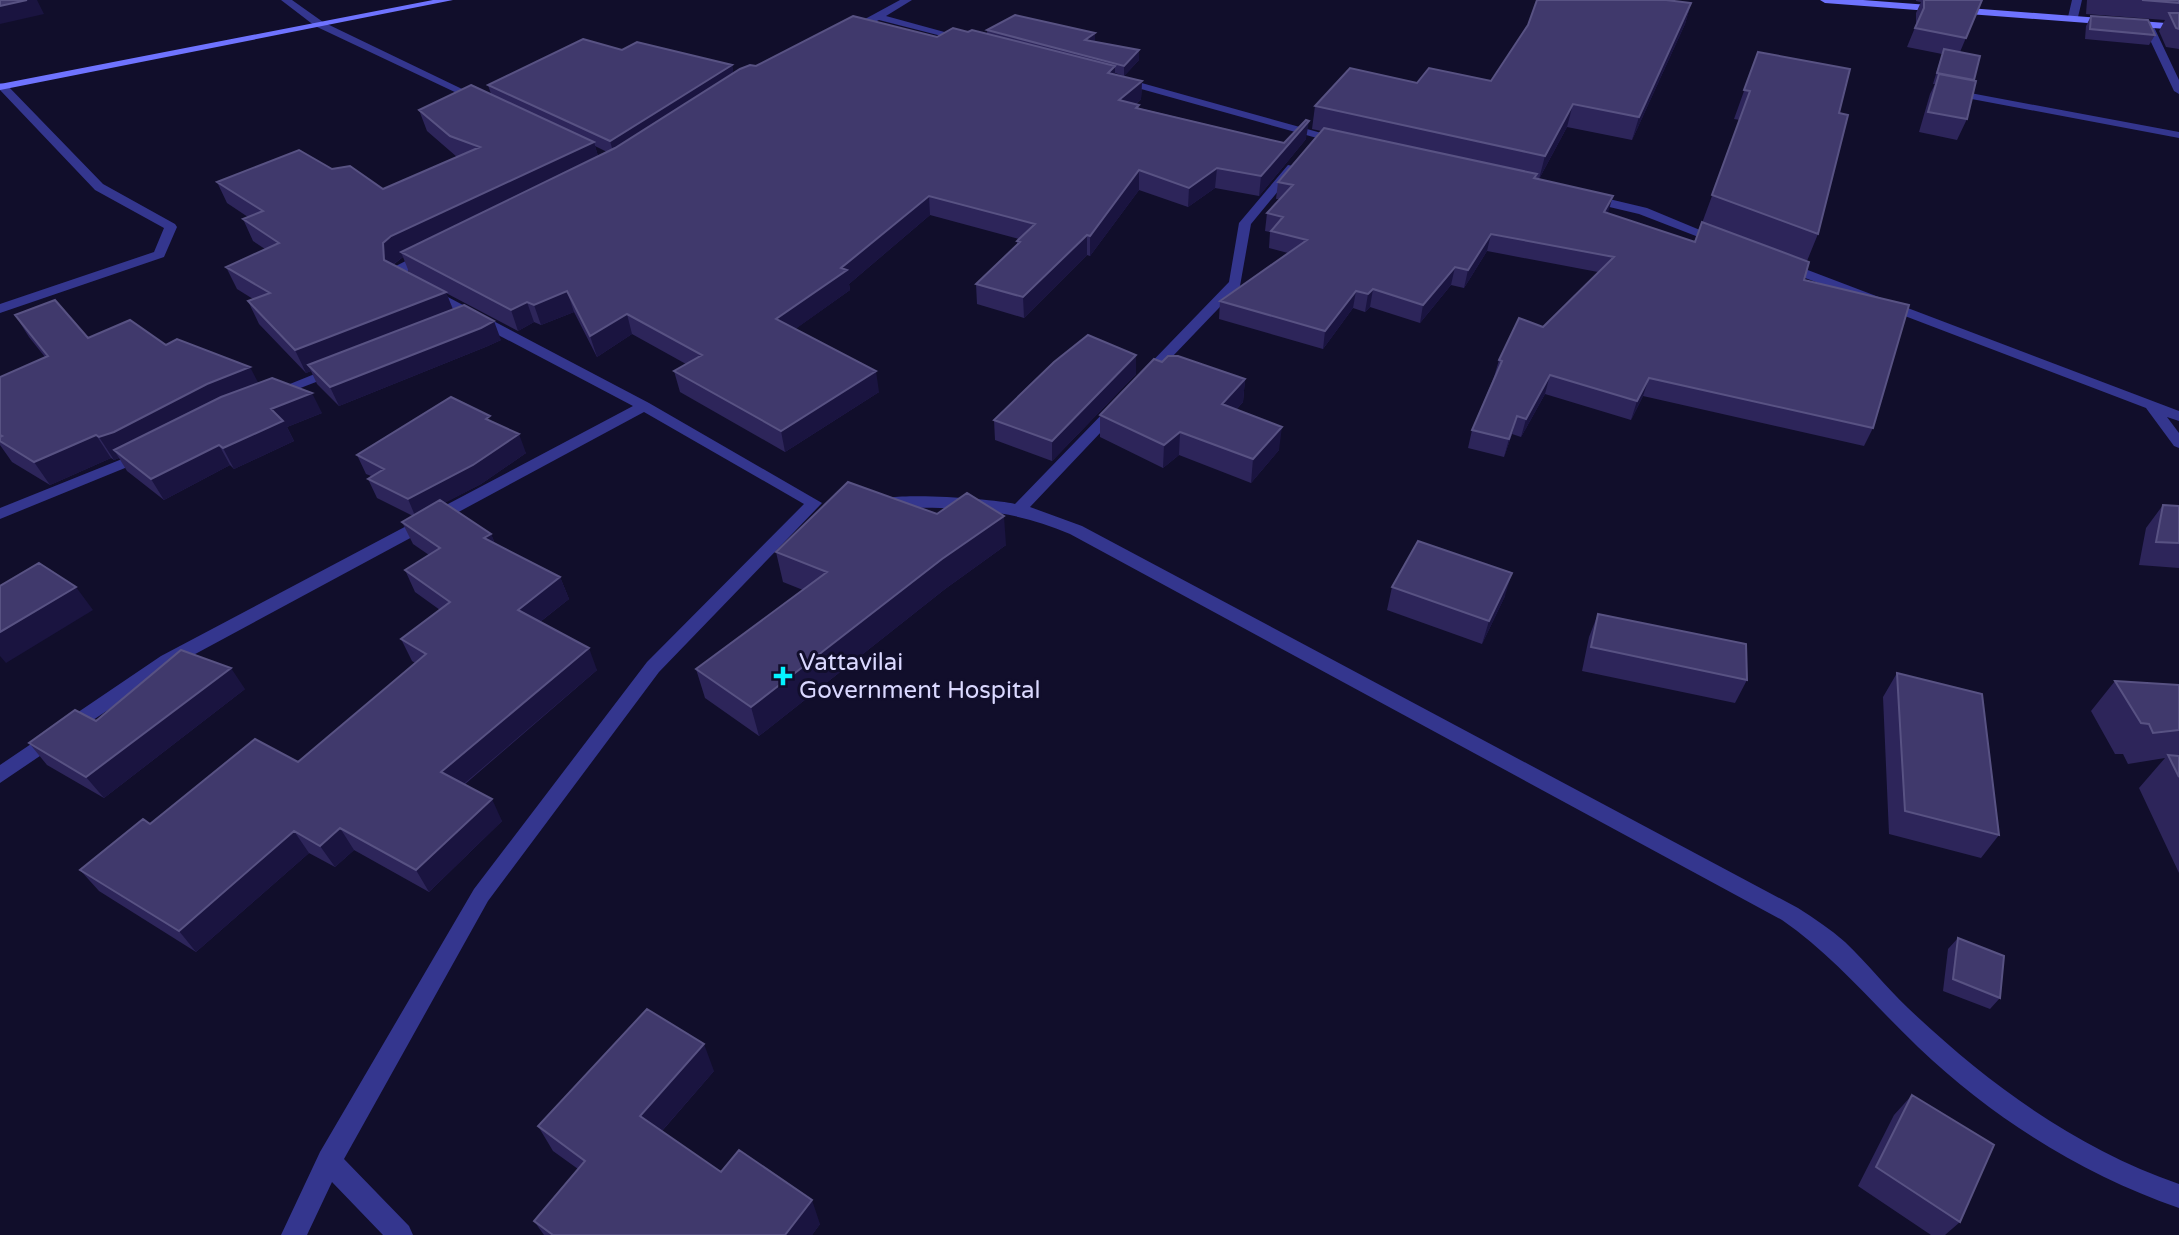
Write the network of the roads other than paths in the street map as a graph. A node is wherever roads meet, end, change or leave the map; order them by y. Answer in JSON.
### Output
{"nodes":[{"id":1,"x":286,"y":0,"type":"edge"},
{"id":2,"x":448,"y":0,"type":"edge"},
{"id":3,"x":906,"y":0,"type":"edge"},
{"id":4,"x":1825,"y":0,"type":"edge"},
{"id":5,"x":2077,"y":0,"type":"edge"},
{"id":6,"x":878,"y":17,"type":"junction"},
{"id":7,"x":2073,"y":17,"type":"junction"},
{"id":8,"x":319,"y":24,"type":"junction"},
{"id":9,"x":2148,"y":25,"type":"junction"},
{"id":10,"x":2179,"y":27,"type":"edge"},
{"id":11,"x":831,"y":39,"type":"edge"},
{"id":12,"x":982,"y":44,"type":"edge"},
{"id":13,"x":1099,"y":74,"type":"edge"},
{"id":14,"x":1,"y":86,"type":"edge"},
{"id":15,"x":1932,"y":89,"type":"edge"},
{"id":16,"x":2179,"y":91,"type":"edge"},
{"id":17,"x":491,"y":105,"type":"edge"},
{"id":18,"x":2179,"y":135,"type":"edge"},
{"id":19,"x":1357,"y":145,"type":"edge"},
{"id":20,"x":1310,"y":146,"type":"junction"},
{"id":21,"x":1578,"y":195,"type":"edge"},
{"id":22,"x":444,"y":246,"type":"edge"},
{"id":23,"x":1733,"y":246,"type":"edge"},
{"id":24,"x":1772,"y":260,"type":"edge"},
{"id":25,"x":0,"y":309,"type":"edge"},
{"id":26,"x":474,"y":315,"type":"junction"},
{"id":27,"x":447,"y":325,"type":"edge"},
{"id":28,"x":356,"y":361,"type":"edge"},
{"id":29,"x":252,"y":402,"type":"edge"},
{"id":30,"x":644,"y":406,"type":"junction"},
{"id":31,"x":2152,"y":407,"type":"junction"},
{"id":32,"x":2179,"y":416,"type":"edge"},
{"id":33,"x":2179,"y":443,"type":"edge"},
{"id":34,"x":157,"y":448,"type":"edge"},
{"id":35,"x":855,"y":503,"type":"edge"},
{"id":36,"x":1020,"y":508,"type":"junction"},
{"id":37,"x":0,"y":514,"type":"edge"},
{"id":38,"x":0,"y":775,"type":"edge"},
{"id":39,"x":329,"y":1161,"type":"junction"},
{"id":40,"x":2179,"y":1196,"type":"edge"},
{"id":41,"x":293,"y":1235,"type":"edge"},
{"id":42,"x":400,"y":1235,"type":"edge"}],
"edges":[{"from":1,"to":8,"type":"street"},
{"from":2,"to":8,"type":"street"},
{"from":3,"to":6,"type":"street"},
{"from":4,"to":7,"type":"street"},
{"from":5,"to":7,"type":"street"},
{"from":6,"to":11,"type":"street"},
{"from":6,"to":12,"type":"street"},
{"from":7,"to":9,"type":"street"},
{"from":8,"to":14,"type":"street"},
{"from":8,"to":17,"type":"street"},
{"from":9,"to":10,"type":"street"},
{"from":9,"to":16,"type":"street"},
{"from":13,"to":20,"type":"street"},
{"from":14,"to":25,"type":"street"},
{"from":15,"to":18,"type":"street"},
{"from":19,"to":20,"type":"street"},
{"from":20,"to":36,"type":"street"},
{"from":21,"to":23,"type":"street"},
{"from":22,"to":26,"type":"street"},
{"from":24,"to":31,"type":"street"},
{"from":26,"to":27,"type":"street"},
{"from":26,"to":30,"type":"street"},
{"from":28,"to":29,"type":"street"},
{"from":30,"to":38,"type":"street"},
{"from":30,"to":39,"type":"street"},
{"from":31,"to":32,"type":"street"},
{"from":31,"to":33,"type":"street"},
{"from":34,"to":37,"type":"street"},
{"from":35,"to":36,"type":"street"},
{"from":36,"to":40,"type":"street"},
{"from":39,"to":41,"type":"street"},
{"from":39,"to":42,"type":"street"}]}
